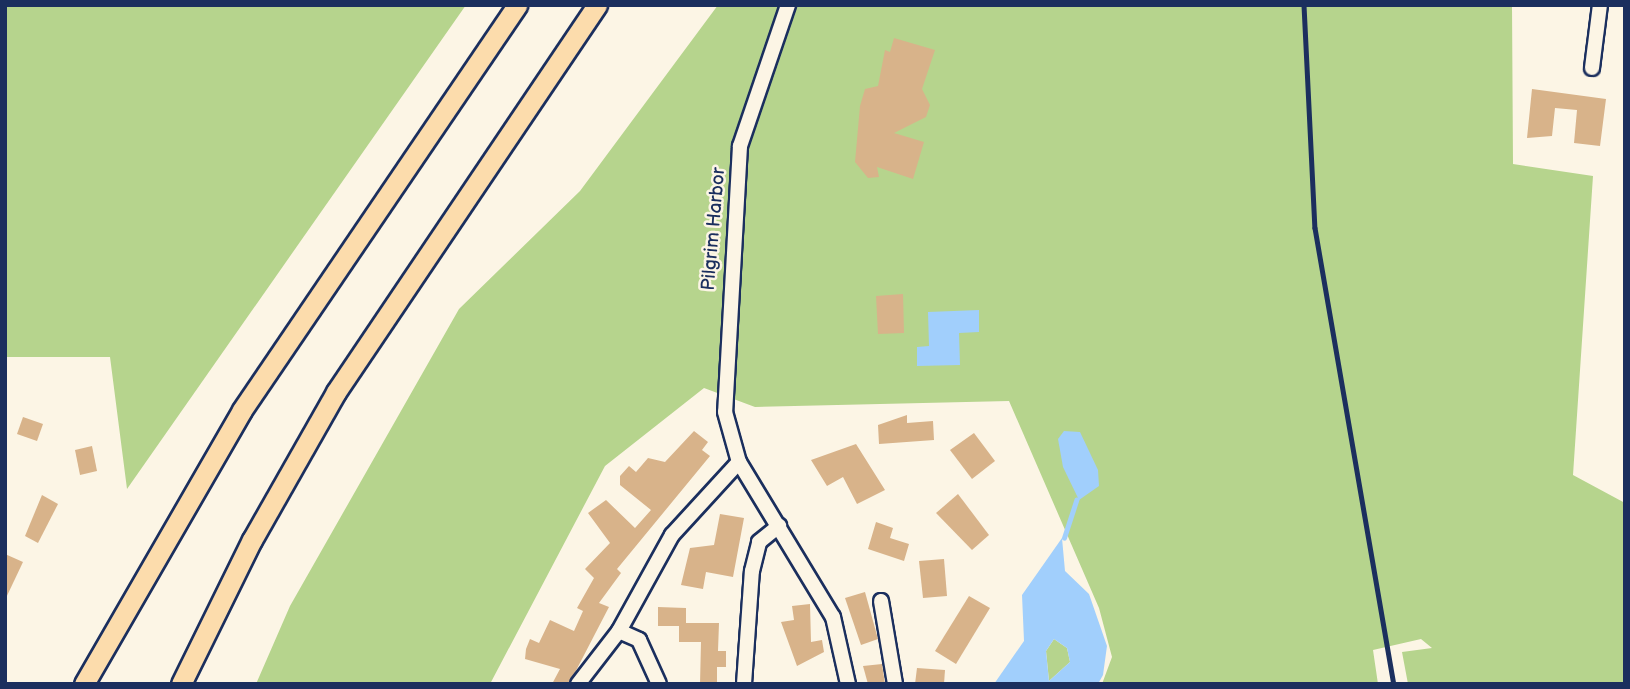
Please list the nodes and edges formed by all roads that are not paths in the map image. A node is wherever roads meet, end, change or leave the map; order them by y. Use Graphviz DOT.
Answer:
graph roads {
  1 [pos="517,5"];
  2 [pos="597,5"];
  3 [pos="788,5"];
  4 [pos="1600,5"];
  5 [pos="1592,68"];
  6 [pos="739,463"];
  7 [pos="779,526"];
  8 [pos="881,601"];
  9 [pos="619,631"];
  10 [pos="189,674"];
  11 [pos="84,684"];
  12 [pos="181,684"];
  13 [pos="578,684"];
  14 [pos="659,684"];
  15 [pos="744,684"];
  16 [pos="848,684"];
  17 [pos="895,684"];
  1 -- 11 [label="highway"];
  2 -- 10 [label="highway"];
  3 -- 6 [label="street, Pilgrim Harbor"];
  4 -- 5 [label="street"];
  6 -- 7 [label="street, Pilgrim Harbor"];
  6 -- 9 [label="street"];
  7 -- 15 [label="street"];
  7 -- 16 [label="street, Pilgrim Harbor"];
  8 -- 17 [label="street"];
  9 -- 13 [label="street"];
  9 -- 14 [label="street"];
  10 -- 12 [label="highway"];
}
